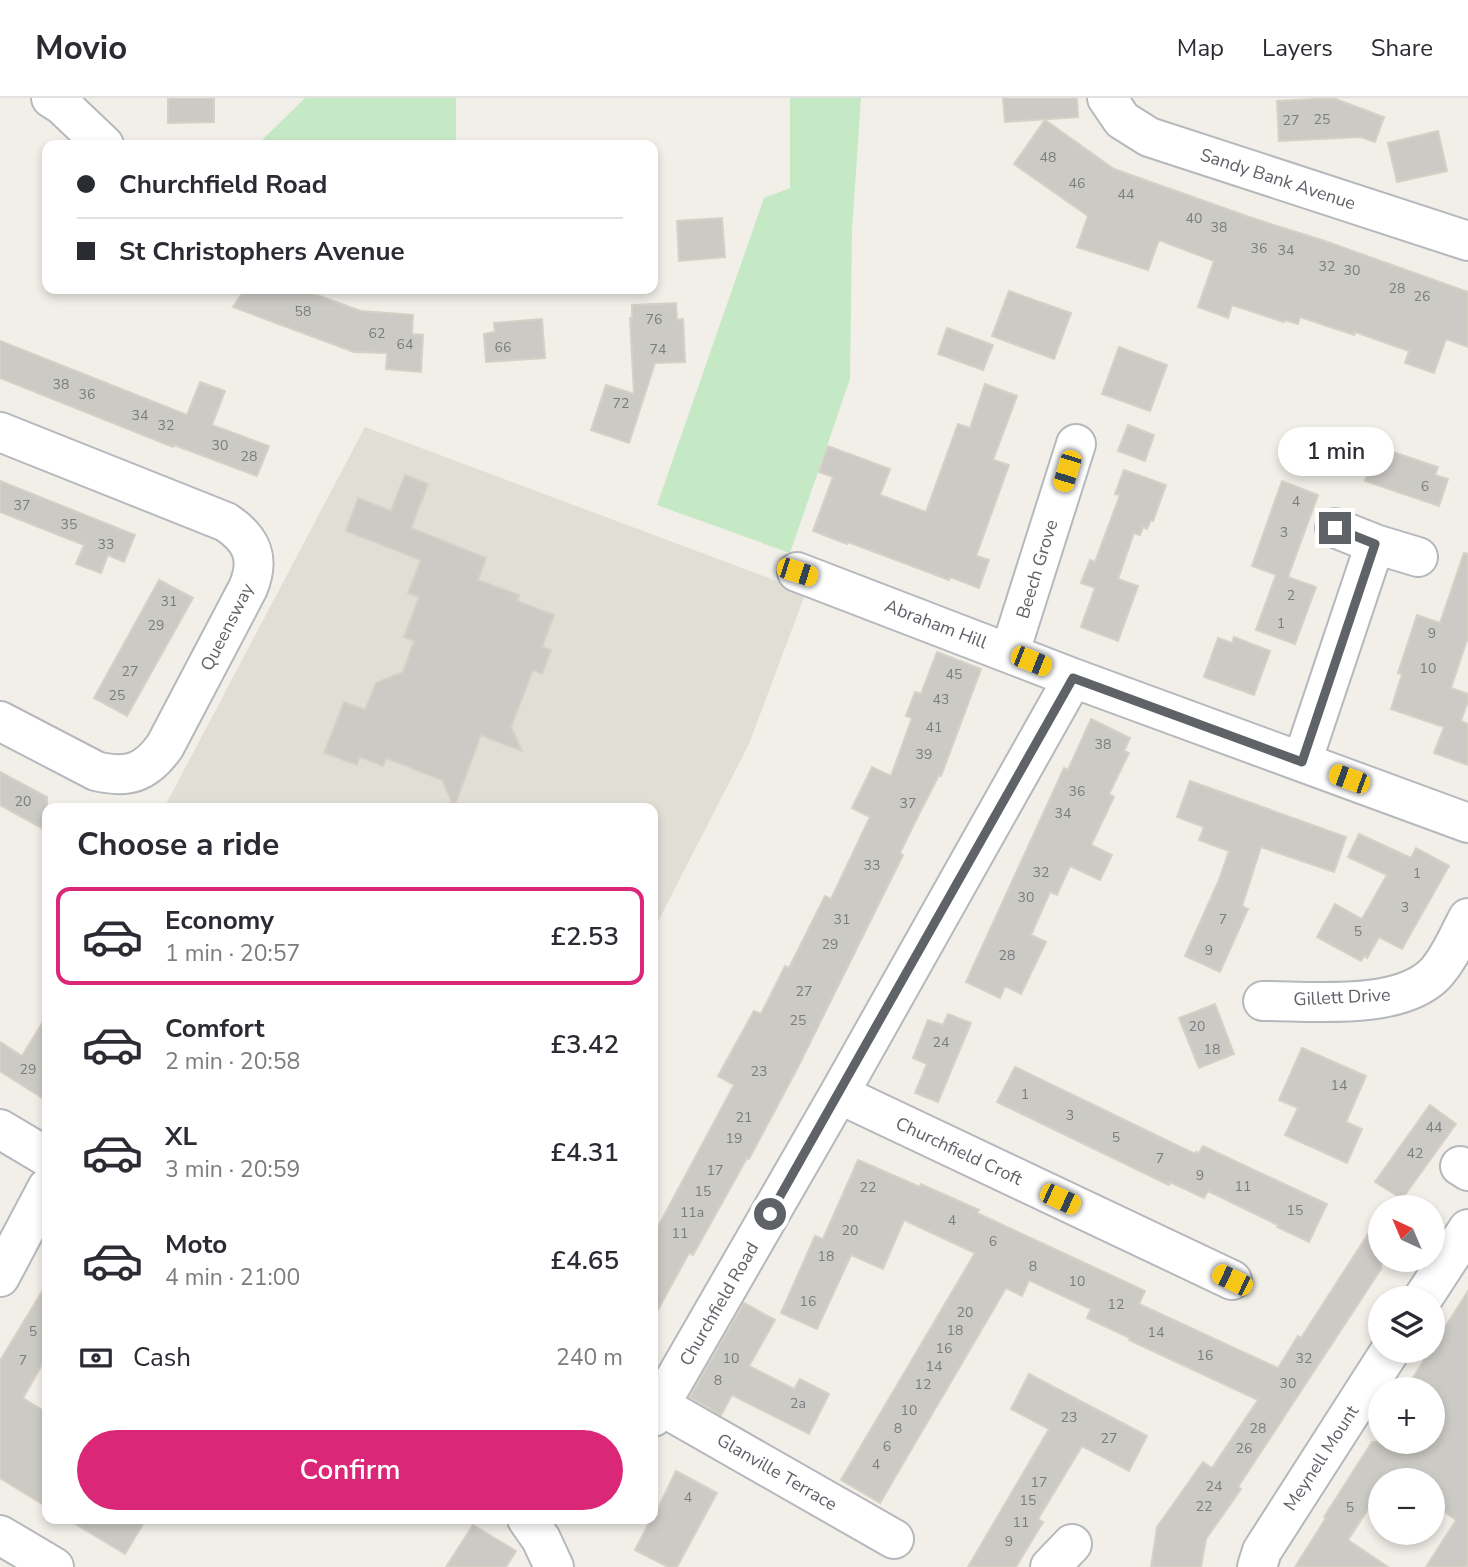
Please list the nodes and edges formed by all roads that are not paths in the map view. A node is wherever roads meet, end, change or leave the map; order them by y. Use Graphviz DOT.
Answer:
graph roads {
  1 [pos="51,98"];
  2 [pos="1107,98"];
  3 [pos="99,140"];
  4 [pos="1466,235"];
  5 [pos="0,432"];
  6 [pos="1076,444"];
  7 [pos="1335,528"];
  8 [pos="1375,544"];
  9 [pos="1418,557"];
  10 [pos="797,572"];
  11 [pos="1010,653"];
  12 [pos="1073,678"];
  13 [pos="0,721"];
  14 [pos="1302,762"];
  15 [pos="1468,822"];
  16 [pos="1468,918"];
  17 [pos="1263,1001"];
  18 [pos="839,1094"];
  19 [pos="0,1129"];
  20 [pos="42,1154"];
  21 [pos="42,1197"];
  22 [pos="1468,1229"];
  23 [pos="0,1277"];
  24 [pos="1232,1280"];
  25 [pos="1431,1286"];
  26 [pos="1382,1363"];
  27 [pos="658,1409"];
  28 [pos="658,1412"];
  29 [pos="0,1535"];
  30 [pos="894,1539"];
  31 [pos="54,1567"];
  32 [pos="1257,1567"];
  1 -- 3 [label="street"];
  2 -- 4 [label="street, Sandy Bank Avenue"];
  5 -- 13 [label="street, Queensway"];
  6 -- 11 [label="street, Beech Grove"];
  7 -- 8 [label="street"];
  8 -- 9 [label="street"];
  8 -- 14 [label="street"];
  10 -- 11 [label="street, Abraham Hill"];
  11 -- 12 [label="street, Abraham Hill"];
  12 -- 14 [label="street, Abraham Hill"];
  12 -- 18 [label="street, Churchfield Road"];
  14 -- 15 [label="street, Abraham Hill"];
  16 -- 17 [label="street, Gillett Drive"];
  18 -- 24 [label="street, Churchfield Croft"];
  18 -- 27 [label="street, Churchfield Road"];
  19 -- 20 [label="street"];
  21 -- 23 [label="street"];
  22 -- 25 [label="street"];
  26 -- 32 [label="street, Meynell Mount"];
  28 -- 30 [label="street, Glanville Terrace"];
  29 -- 31 [label="street"];
}
